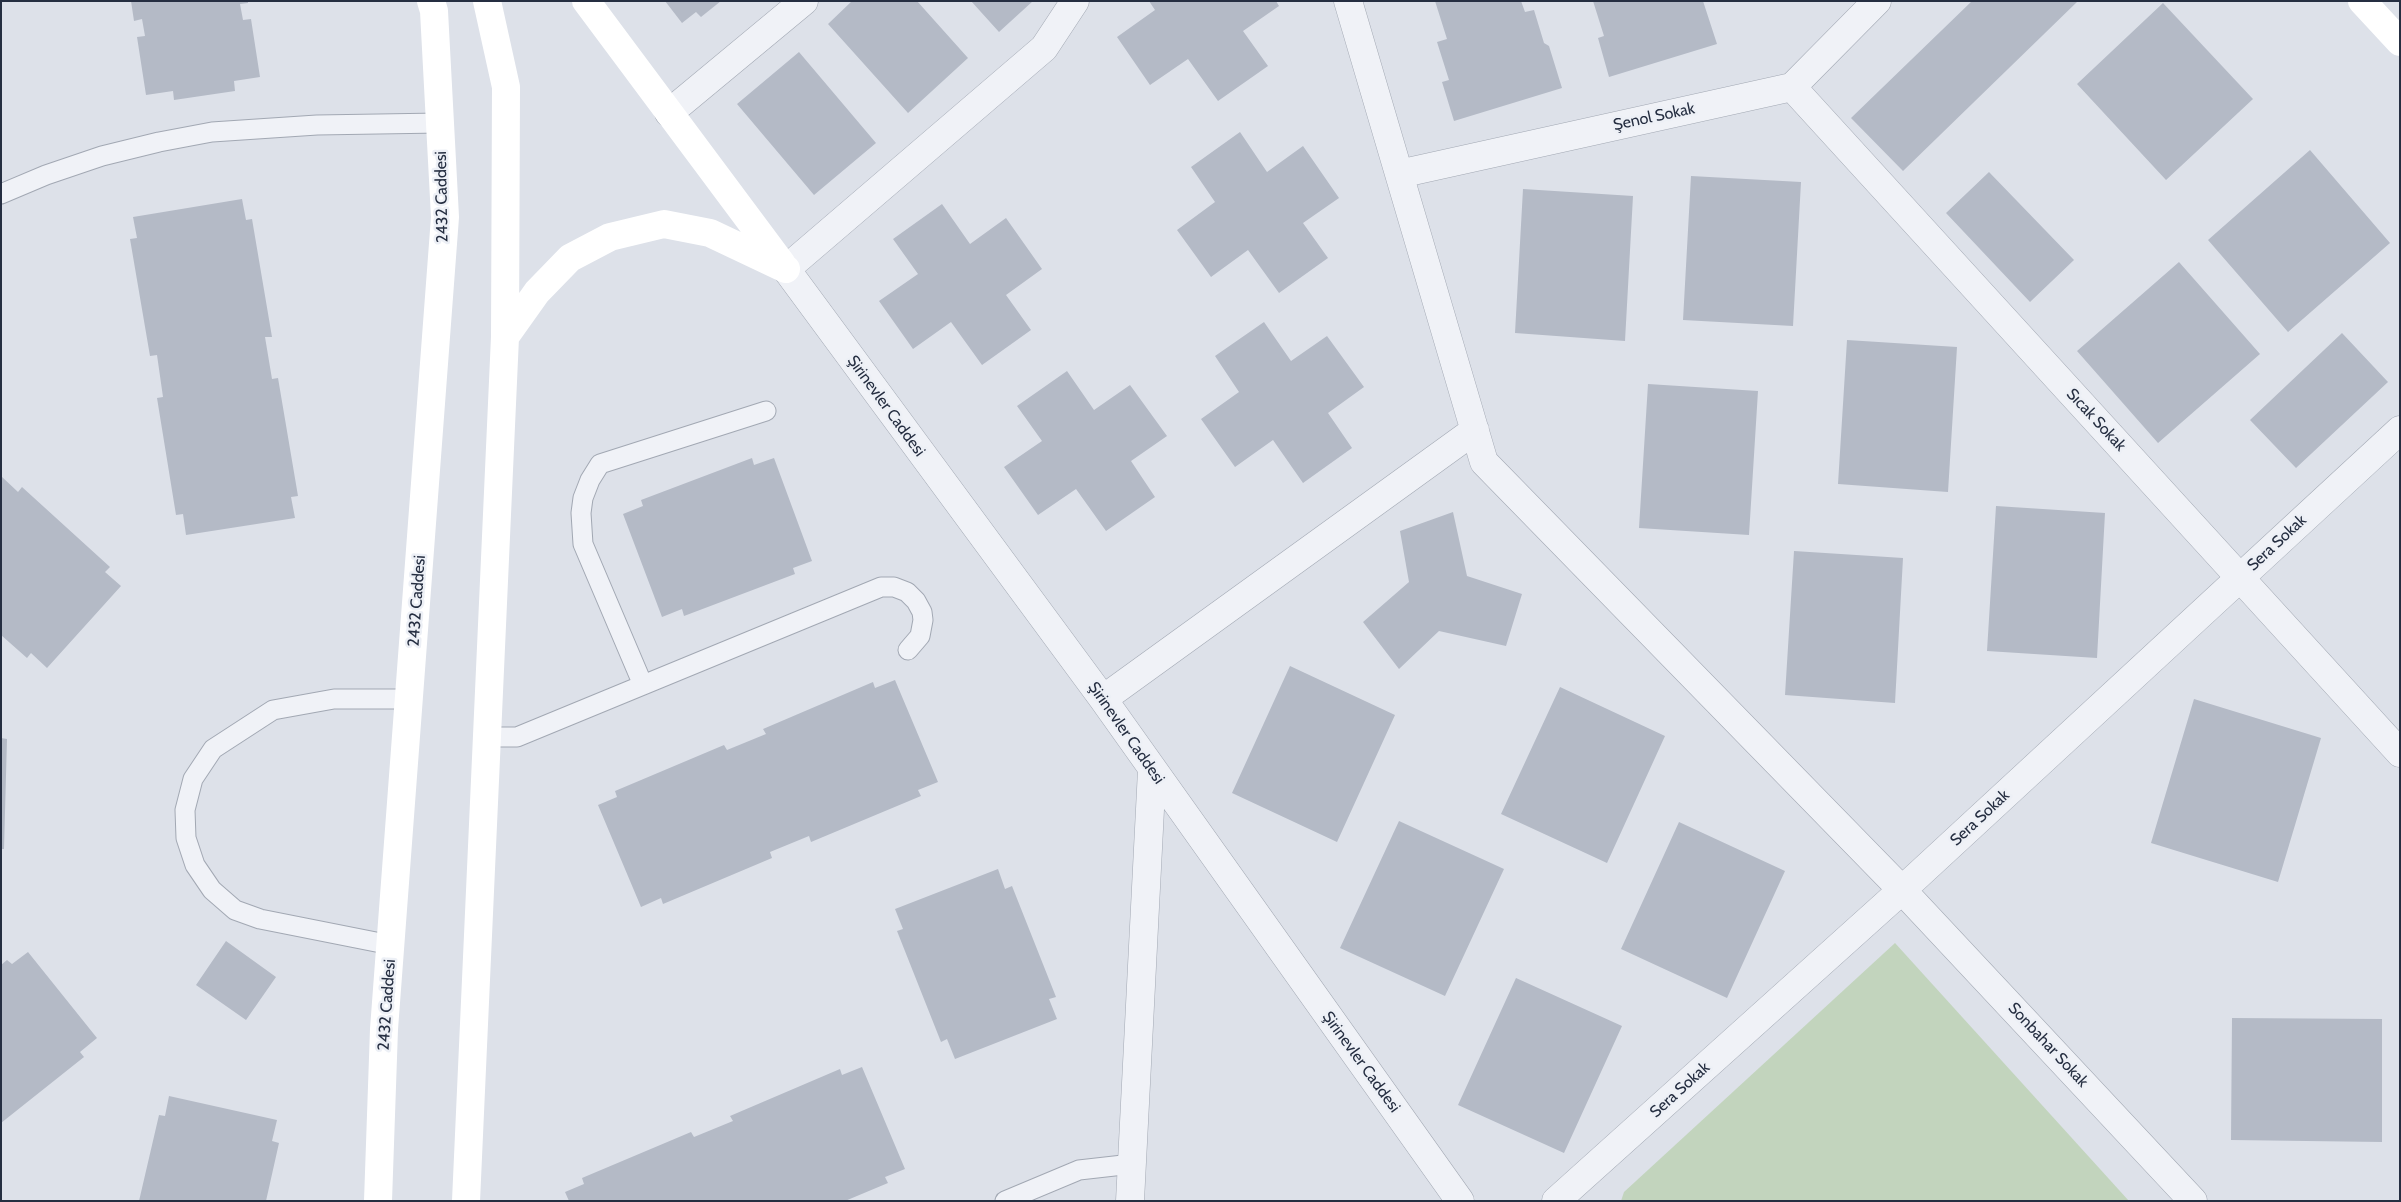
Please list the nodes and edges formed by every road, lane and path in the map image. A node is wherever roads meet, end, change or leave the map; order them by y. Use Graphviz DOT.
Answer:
graph roads {
  1 [pos="431,1"];
  2 [pos="487,1"];
  3 [pos="586,1"];
  4 [pos="804,1"];
  5 [pos="1074,1"];
  6 [pos="1348,1"];
  7 [pos="1877,1"];
  8 [pos="2362,1"];
  9 [pos="2400,42"];
  10 [pos="1792,87"];
  11 [pos="670,113"];
  12 [pos="440,123"];
  13 [pos="1399,174"];
  14 [pos="1,194"];
  15 [pos="786,269"];
  16 [pos="505,337"];
  17 [pos="766,411"];
  18 [pos="1475,430"];
  19 [pos="2400,430"];
  20 [pos="2240,577"];
  21 [pos="908,650"];
  22 [pos="643,685"];
  23 [pos="409,699"];
  24 [pos="1103,699"];
  25 [pos="486,737"];
  26 [pos="2400,753"];
  27 [pos="1152,770"];
  28 [pos="1902,890"];
  29 [pos="391,944"];
  30 [pos="1132,1164"];
  31 [pos="378,1201"];
  32 [pos="466,1201"];
  33 [pos="1005,1201"];
  34 [pos="1130,1201"];
  35 [pos="1460,1201"];
  36 [pos="1556,1201"];
  37 [pos="2193,1201"];
  1 -- 12 [label="street, 2432 Caddesi"];
  2 -- 16 [label="street"];
  3 -- 11 [label="street"];
  4 -- 11 [label="street"];
  5 -- 15 [label="street"];
  6 -- 13 [label="street, Sonbahar Sokak"];
  7 -- 10 [label="street"];
  8 -- 9 [label="street"];
  10 -- 13 [label="street, Şenol Sokak"];
  10 -- 20 [label="street, Sıcak Sokak"];
  11 -- 15 [label="street"];
  12 -- 14 [label="lane"];
  12 -- 23 [label="street, 2432 Caddesi"];
  13 -- 18 [label="street, Sonbahar Sokak"];
  15 -- 16 [label="street"];
  15 -- 24 [label="street, Şirinevler Caddesi"];
  16 -- 25 [label="street"];
  17 -- 22 [label="lane"];
  18 -- 24 [label="street"];
  18 -- 28 [label="street, Sonbahar Sokak"];
  19 -- 20 [label="street, Sera Sokak"];
  20 -- 26 [label="street, Sıcak Sokak"];
  20 -- 28 [label="street, Sera Sokak"];
  21 -- 22 [label="lane"];
  22 -- 25 [label="lane"];
  23 -- 29 [label="street, 2432 Caddesi"];
  23 -- 29 [label="lane"];
  24 -- 27 [label="street, Şirinevler Caddesi"];
  25 -- 32 [label="street"];
  27 -- 30 [label="street"];
  27 -- 35 [label="street, Şirinevler Caddesi"];
  28 -- 36 [label="street, Sera Sokak"];
  28 -- 37 [label="street, Sonbahar Sokak"];
  29 -- 31 [label="street, 2432 Caddesi"];
  30 -- 33 [label="lane"];
  30 -- 34 [label="street"];
}
